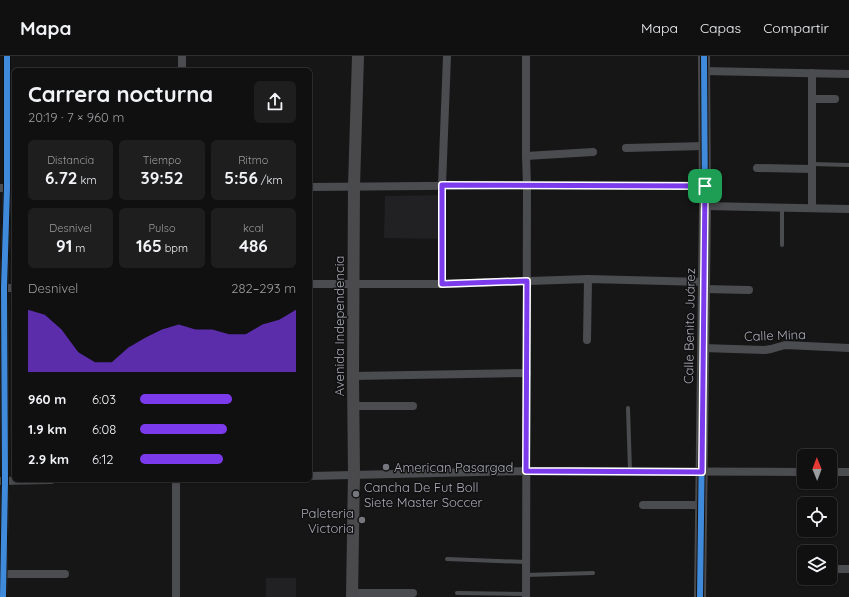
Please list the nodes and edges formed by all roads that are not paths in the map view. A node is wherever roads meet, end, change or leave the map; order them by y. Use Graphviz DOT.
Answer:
graph roads {
  1 [pos="7,56"];
  2 [pos="182,56"];
  3 [pos="358,56"];
  4 [pos="447,56"];
  5 [pos="526,56"];
  6 [pos="704,56"];
  7 [pos="182,68"];
  8 [pos="704,71"];
  9 [pos="812,73"];
  10 [pos="849,74"];
  11 [pos="812,99"];
  12 [pos="835,99"];
  13 [pos="704,146"];
  14 [pos="626,148"];
  15 [pos="593,152"];
  16 [pos="526,156"];
  17 [pos="849,165"];
  18 [pos="812,166"];
  19 [pos="757,168"];
  20 [pos="442,185"];
  21 [pos="527,185"];
  22 [pos="312,186"];
  23 [pos="354,186"];
  24 [pos="705,186"];
  25 [pos="7,188"];
  26 [pos="705,206"];
  27 [pos="782,208"];
  28 [pos="812,208"];
  29 [pos="849,209"];
  30 [pos="782,245"];
  31 [pos="588,279"];
  32 [pos="527,281"];
  33 [pos="312,284"];
  34 [pos="353,284"];
  35 [pos="442,284"];
  36 [pos="704,285"];
  37 [pos="2,288"];
  38 [pos="749,290"];
  39 [pos="588,340"];
  40 [pos="703,348"];
  41 [pos="849,348"];
  42 [pos="527,373"];
  43 [pos="353,376"];
  44 [pos="2,397"];
  45 [pos="353,406"];
  46 [pos="413,406"];
  47 [pos="628,408"];
  48 [pos="526,471"];
  49 [pos="630,471"];
  50 [pos="702,472"];
  51 [pos="797,472"];
  52 [pos="837,472"];
  53 [pos="849,472"];
  54 [pos="354,474"];
  55 [pos="312,476"];
  56 [pos="2,481"];
  57 [pos="12,481"];
  58 [pos="176,482"];
  59 [pos="643,505"];
  60 [pos="702,505"];
  61 [pos="447,559"];
  62 [pos="526,562"];
  63 [pos="837,569"];
  64 [pos="849,569"];
  65 [pos="3,574"];
  66 [pos="65,574"];
  67 [pos="593,574"];
  68 [pos="526,575"];
  69 [pos="414,592"];
  70 [pos="457,593"];
  71 [pos="2,594"];
  72 [pos="352,595"];
  73 [pos="526,595"];
  74 [pos="176,597"];
  75 [pos="700,597"];
  1 -- 25 [label="street"];
  2 -- 7 [label="street"];
  3 -- 23 [label="main road, Avenida Independencia"];
  4 -- 20 [label="street"];
  5 -- 16 [label="street"];
  6 -- 8 [label="main road, Calle Benito Juárez"];
  8 -- 9 [label="street"];
  8 -- 13 [label="main road, Calle Benito Juárez"];
  9 -- 10 [label="street"];
  9 -- 11 [label="street"];
  11 -- 12 [label="street"];
  11 -- 18 [label="street"];
  13 -- 14 [label="street"];
  13 -- 24 [label="main road, Calle Benito Juárez"];
  15 -- 16 [label="street"];
  16 -- 21 [label="street"];
  17 -- 18 [label="lane"];
  18 -- 19 [label="street"];
  18 -- 28 [label="street"];
  20 -- 21 [label="street"];
  20 -- 23 [label="street"];
  20 -- 35 [label="street"];
  21 -- 24 [label="street"];
  21 -- 32 [label="street"];
  22 -- 23 [label="street"];
  23 -- 34 [label="main road, Avenida Independencia"];
  24 -- 26 [label="main road, Calle Benito Juárez"];
  25 -- 37 [label="street"];
  26 -- 27 [label="street"];
  26 -- 36 [label="main road, Calle Benito Juárez"];
  27 -- 28 [label="street"];
  27 -- 30 [label="lane"];
  28 -- 29 [label="street"];
  31 -- 32 [label="street"];
  31 -- 36 [label="street"];
  31 -- 39 [label="street"];
  32 -- 35 [label="street"];
  32 -- 42 [label="street"];
  33 -- 34 [label="street"];
  34 -- 35 [label="street"];
  34 -- 43 [label="main road, Avenida Independencia"];
  36 -- 38 [label="street"];
  36 -- 40 [label="main road, Calle Benito Juárez"];
  37 -- 44 [label="street"];
  40 -- 41 [label="street, Calle Mina"];
  40 -- 50 [label="main road, Calle Benito Juárez"];
  42 -- 43 [label="street"];
  42 -- 48 [label="street"];
  43 -- 45 [label="main road, Avenida Independencia"];
  44 -- 56 [label="street"];
  45 -- 46 [label="street"];
  45 -- 54 [label="main road, Avenida Independencia"];
  47 -- 49 [label="lane"];
  48 -- 49 [label="street"];
  48 -- 54 [label="street"];
  48 -- 62 [label="street"];
  49 -- 50 [label="street"];
  50 -- 51 [label="street"];
  50 -- 60 [label="main road, Calle Benito Juárez"];
  52 -- 53 [label="street"];
  54 -- 55 [label="street"];
  54 -- 72 [label="main road, Avenida Independencia"];
  56 -- 57 [label="street"];
  56 -- 65 [label="street"];
  58 -- 74 [label="street"];
  59 -- 60 [label="street"];
  60 -- 75 [label="main road, Calle Benito Juárez"];
  61 -- 62 [label="lane"];
  62 -- 68 [label="street"];
  63 -- 64 [label="street"];
  65 -- 66 [label="street"];
  65 -- 71 [label="street"];
  67 -- 68 [label="lane"];
  68 -- 73 [label="street"];
  69 -- 72 [label="street"];
  70 -- 73 [label="lane"];
}
